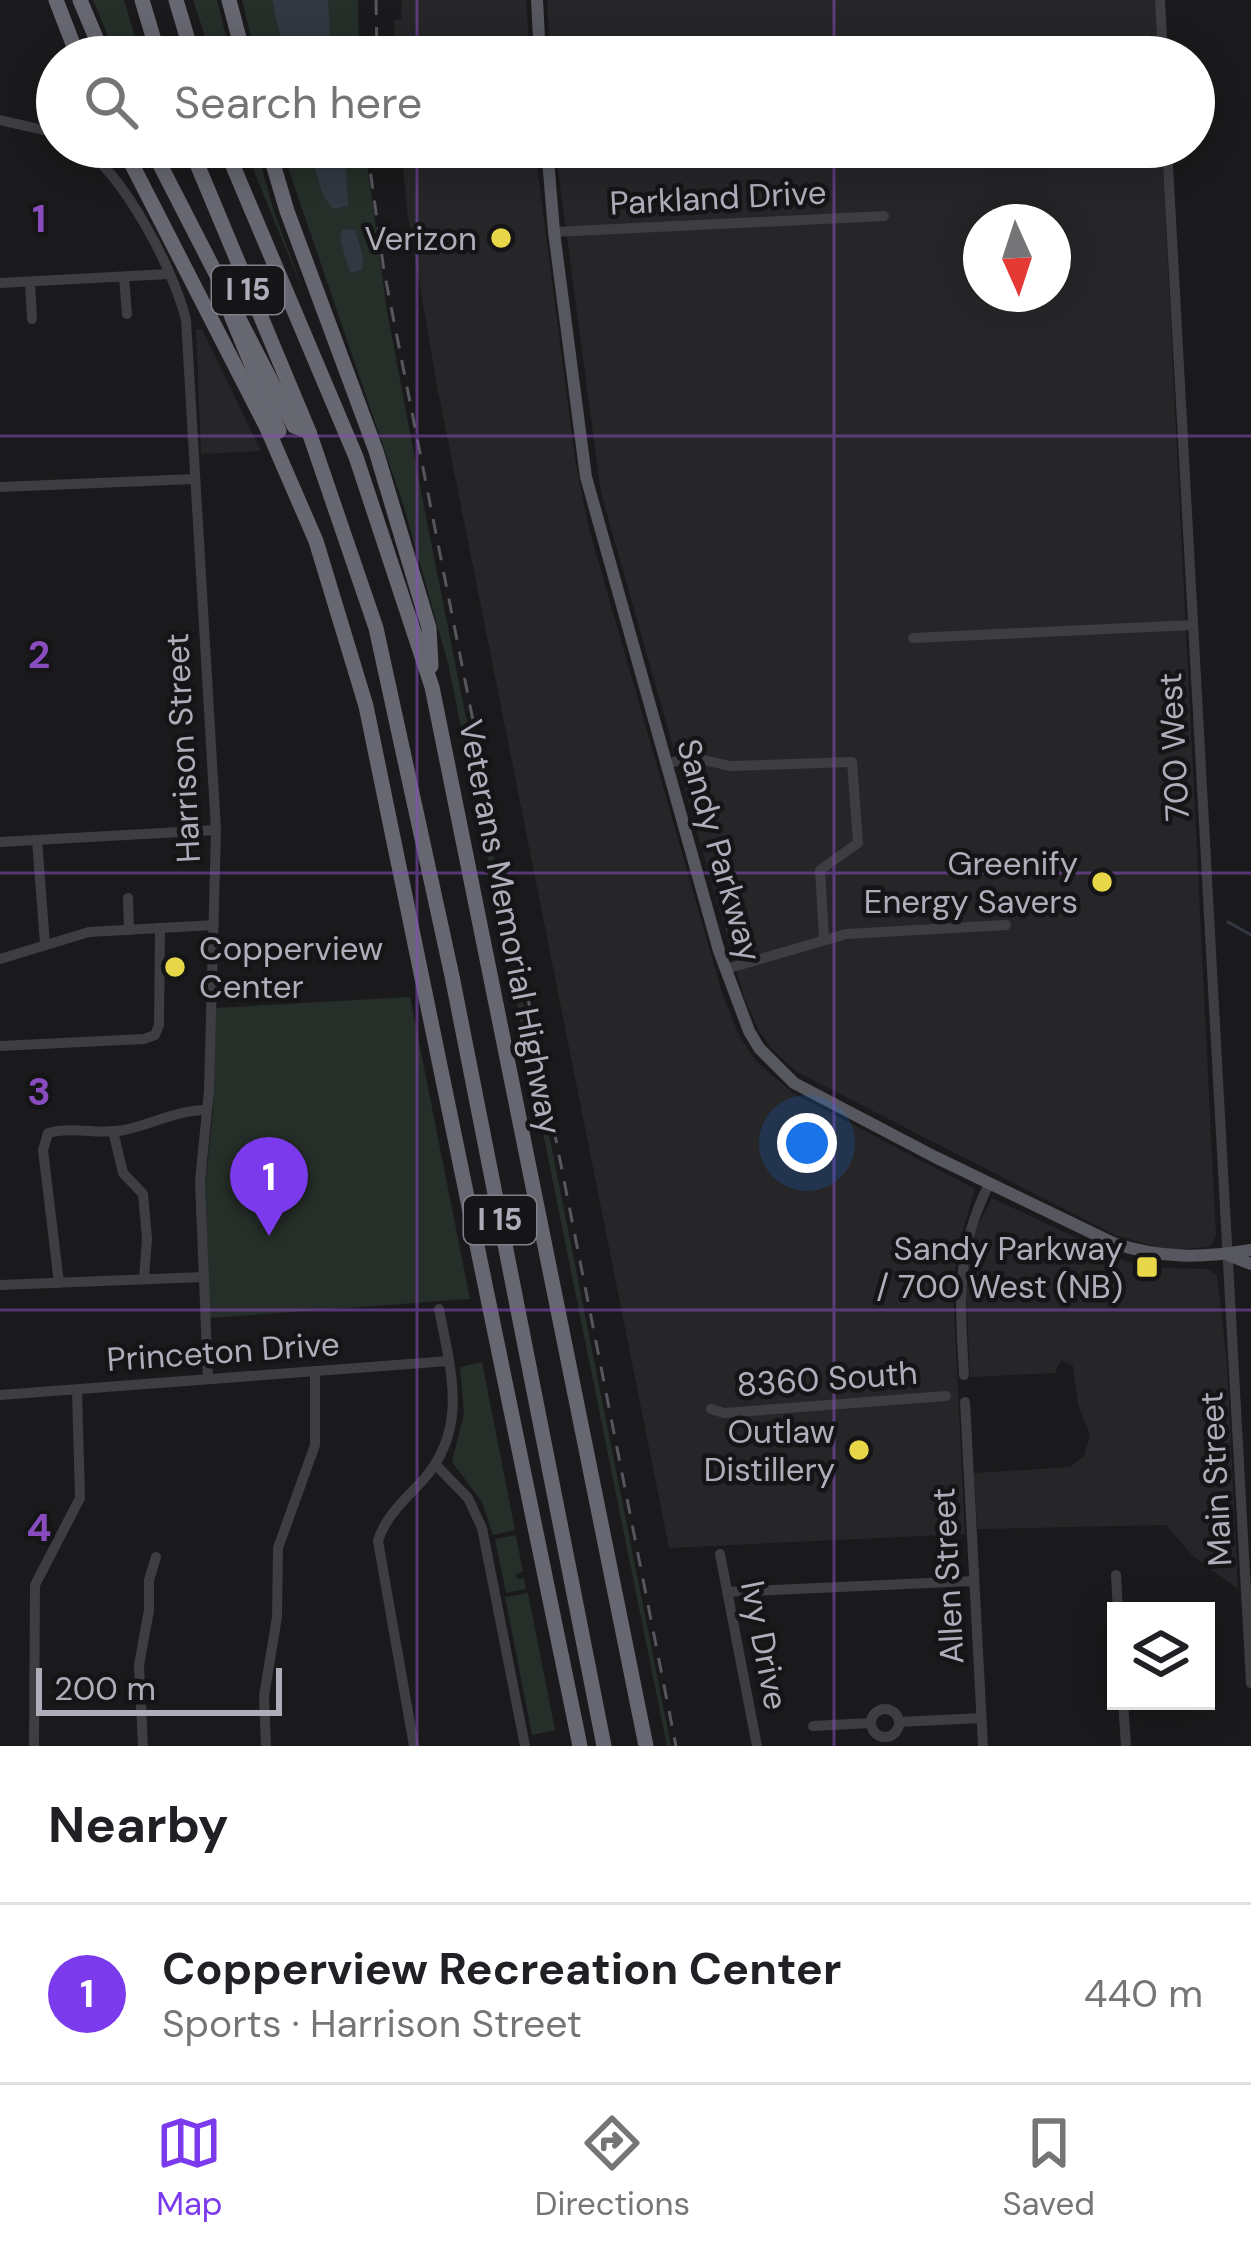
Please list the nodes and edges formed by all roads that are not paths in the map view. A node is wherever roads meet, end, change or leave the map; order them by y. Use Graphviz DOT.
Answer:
graph roads {
  1 [pos="56,0"];
  2 [pos="80,0"];
  3 [pos="142,0"];
  4 [pos="176,0"];
  5 [pos="229,0"];
  6 [pos="536,0"];
  7 [pos="1160,0"];
  8 [pos="71,36"];
  9 [pos="95,36"];
  10 [pos="153,36"];
  11 [pos="187,36"];
  12 [pos="238,36"];
  13 [pos="539,36"];
  14 [pos="1162,36"];
  15 [pos="0,120"];
  16 [pos="36,129"];
  17 [pos="104,168"];
  18 [pos="135,168"];
  19 [pos="162,168"];
  20 [pos="199,168"];
  21 [pos="234,168"];
  22 [pos="275,168"];
  23 [pos="549,168"];
  24 [pos="1168,168"];
  25 [pos="884,216"];
  26 [pos="554,232"];
  27 [pos="169,274"];
  28 [pos="124,277"];
  29 [pos="220,277"];
  30 [pos="30,282"];
  31 [pos="0,284"];
  32 [pos="127,314"];
  33 [pos="32,320"];
  34 [pos="309,432"];
  35 [pos="195,479"];
  36 [pos="0,487"];
  37 [pos="328,578"];
  38 [pos="1193,626"];
  39 [pos="913,638"];
  40 [pos="432,687"];
  41 [pos="666,764"];
  42 [pos="216,830"];
  43 [pos="37,840"];
  44 [pos="0,842"];
  45 [pos="128,898"];
  46 [pos="214,925"];
  47 [pos="1006,925"];
  48 [pos="160,928"];
  49 [pos="129,930"];
  50 [pos="824,938"];
  51 [pos="45,944"];
  52 [pos="0,959"];
  53 [pos="726,969"];
  54 [pos="0,1046"];
  55 [pos="207,1109"];
  56 [pos="113,1131"];
  57 [pos="989,1184"];
  58 [pos="1251,1250"];
  59 [pos="1230,1256"];
  60 [pos="1251,1264"];
  61 [pos="203,1276"];
  62 [pos="144,1279"];
  63 [pos="59,1283"];
  64 [pos="0,1285"];
  65 [pos="440,1309"];
  66 [pos="1235,1344"];
  67 [pos="449,1361"];
  68 [pos="315,1371"];
  69 [pos="964,1376"];
  70 [pos="208,1379"];
  71 [pos="77,1390"];
  72 [pos="0,1395"];
  73 [pos="946,1396"];
  74 [pos="965,1402"];
  75 [pos="711,1409"];
  76 [pos="436,1465"];
  77 [pos="720,1554"];
  78 [pos="156,1557"];
  79 [pos="1116,1575"];
  80 [pos="974,1581"];
  81 [pos="727,1592"];
  82 [pos="1118,1602"];
  83 [pos="1251,1683"];
  84 [pos="1124,1710"];
  85 [pos="982,1718"];
  86 [pos="899,1722"];
  87 [pos="872,1723"];
  88 [pos="812,1726"];
  89 [pos="34,1746"];
  90 [pos="143,1746"];
  91 [pos="266,1746"];
  92 [pos="414,1746"];
  93 [pos="524,1746"];
  94 [pos="580,1746"];
  95 [pos="604,1746"];
  96 [pos="646,1746"];
  97 [pos="757,1746"];
  98 [pos="983,1746"];
  99 [pos="1126,1746"];
  1 -- 8 [label="highway"];
  2 -- 9 [label="highway"];
  3 -- 10 [label="highway"];
  4 -- 11 [label="highway"];
  5 -- 12 [label="highway"];
  6 -- 13 [label="main road"];
  7 -- 14 [label="street"];
  15 -- 16 [label="street"];
  17 -- 27 [label="street, Harrison Street"];
  18 -- 37 [label="highway"];
  19 -- 29 [label="highway"];
  20 -- 34 [label="highway, Veterans Memorial Highway / I 15"];
  21 -- 40 [label="highway, Veterans Memorial Highway / I 15"];
  22 -- 40 [label="highway"];
  23 -- 26 [label="main road, Sandy Parkway"];
  24 -- 38 [label="street, 700 West"];
  25 -- 26 [label="street, Parkland Drive"];
  26 -- 41 [label="main road, Sandy Parkway"];
  27 -- 28 [label="street"];
  27 -- 35 [label="street, Harrison Street"];
  28 -- 30 [label="street"];
  28 -- 32 [label="street"];
  29 -- 34 [label="highway"];
  29 -- 37 [label="highway"];
  30 -- 31 [label="street"];
  30 -- 33 [label="street"];
  34 -- 95 [label="highway, Veterans Memorial Highway / I 15"];
  35 -- 36 [label="street"];
  35 -- 42 [label="street, Harrison Street"];
  37 -- 94 [label="highway"];
  38 -- 39 [label="street"];
  38 -- 59 [label="street, 700 West"];
  40 -- 96 [label="highway, Veterans Memorial Highway / I 15"];
  41 -- 50 [label="street"];
  41 -- 53 [label="main road, Sandy Parkway"];
  42 -- 43 [label="street"];
  42 -- 46 [label="street, Harrison Street"];
  43 -- 44 [label="street"];
  43 -- 51 [label="street"];
  45 -- 49 [label="street"];
  46 -- 48 [label="street"];
  46 -- 55 [label="street, Harrison Street"];
  47 -- 50 [label="street"];
  48 -- 49 [label="street"];
  48 -- 54 [label="street"];
  49 -- 51 [label="street"];
  50 -- 53 [label="street"];
  51 -- 52 [label="street"];
  53 -- 57 [label="main road, Sandy Parkway"];
  55 -- 56 [label="street"];
  55 -- 61 [label="street, Harrison Street"];
  56 -- 62 [label="street"];
  56 -- 63 [label="street"];
  57 -- 59 [label="main road, Sandy Parkway"];
  57 -- 69 [label="street"];
  58 -- 59 [label="main road"];
  59 -- 60 [label="main road"];
  59 -- 66 [label="street, 700 West"];
  61 -- 62 [label="street"];
  61 -- 70 [label="street, Harrison Street"];
  62 -- 63 [label="street"];
  63 -- 64 [label="street"];
  65 -- 67 [label="street"];
  66 -- 83 [label="street, Main Street"];
  67 -- 68 [label="street, Princeton Drive"];
  67 -- 76 [label="street"];
  68 -- 70 [label="street, Princeton Drive"];
  68 -- 91 [label="street"];
  70 -- 71 [label="street, Princeton Drive"];
  71 -- 72 [label="street, Princeton Drive"];
  71 -- 89 [label="street"];
  73 -- 75 [label="street, 8360 South"];
  74 -- 80 [label="street, Allen Street"];
  76 -- 92 [label="street"];
  76 -- 93 [label="street"];
  77 -- 81 [label="street, Ivy Drive"];
  78 -- 90 [label="street"];
  79 -- 82 [label="street"];
  80 -- 81 [label="street"];
  80 -- 85 [label="street, Allen Street"];
  81 -- 97 [label="street, Ivy Drive"];
  84 -- 99 [label="street"];
  85 -- 86 [label="street"];
  85 -- 98 [label="street, Allen Street"];
  86 -- 87 [label="street"];
  86 -- 87 [label="street"];
  87 -- 88 [label="street"];
}
